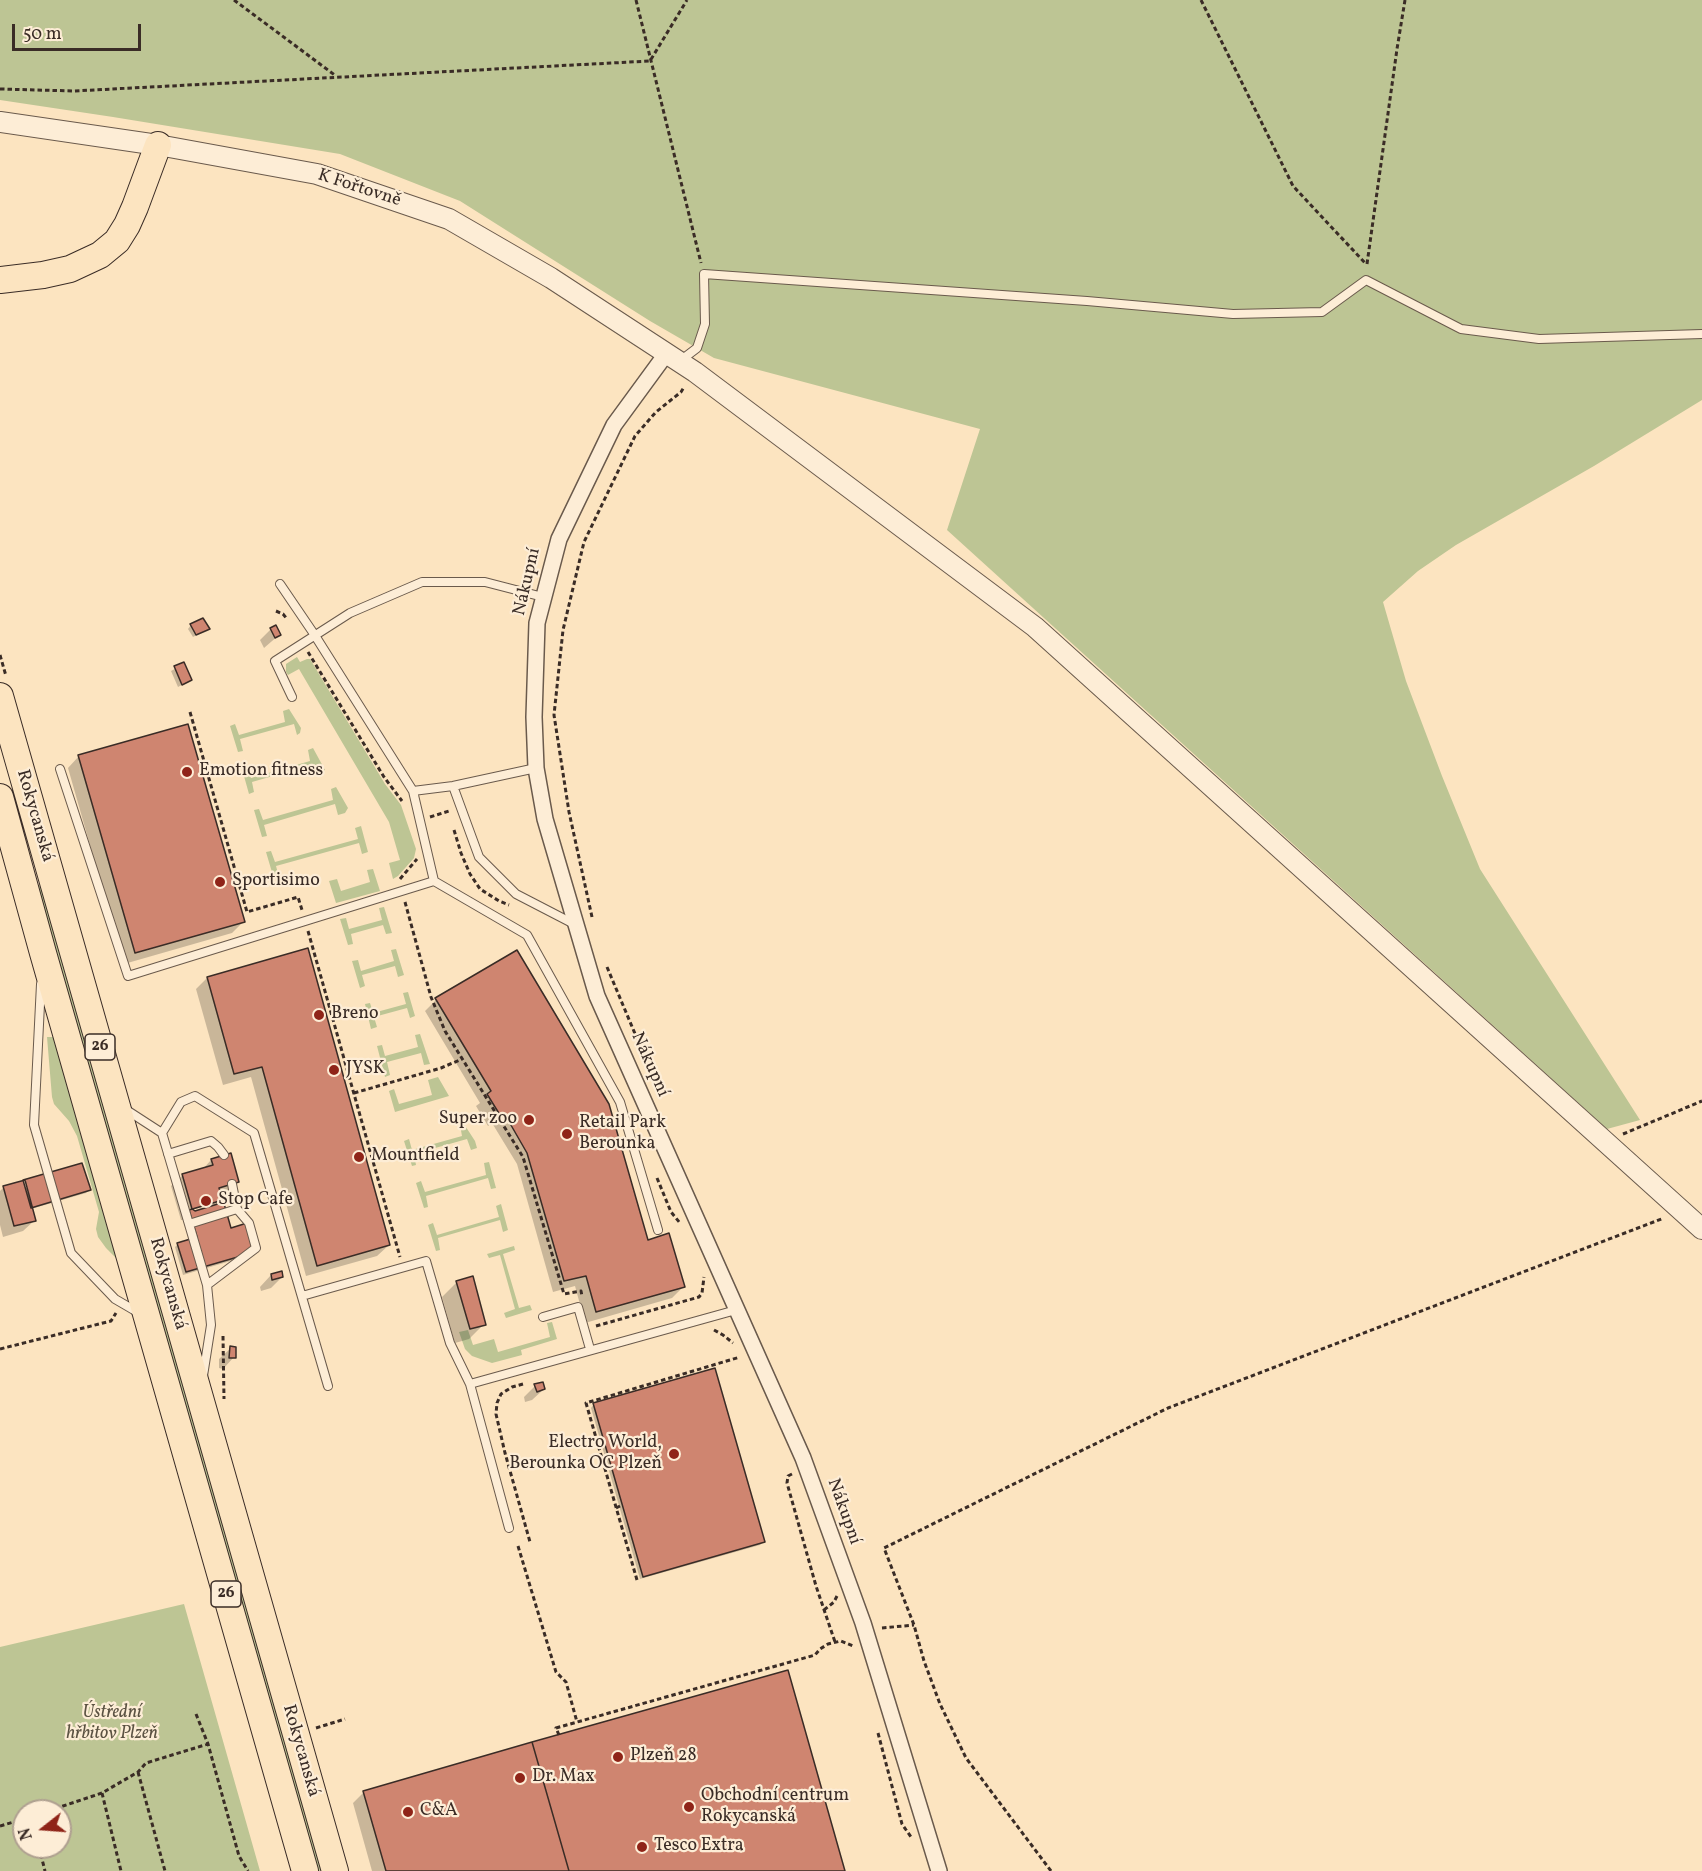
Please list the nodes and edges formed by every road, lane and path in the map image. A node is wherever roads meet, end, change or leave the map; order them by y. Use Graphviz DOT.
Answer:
graph roads {
  1 [pos="234,0"];
  2 [pos="636,0"];
  3 [pos="687,0"];
  4 [pos="1201,0"];
  5 [pos="1405,0"];
  6 [pos="650,61"];
  7 [pos="337,77"];
  8 [pos="0,89"];
  9 [pos="0,122"];
  10 [pos="158,145"];
  11 [pos="0,261"];
  12 [pos="82,264"];
  13 [pos="1366,264"];
  14 [pos="704,274"];
  15 [pos="0,280"];
  16 [pos="1366,280"];
  17 [pos="1702,334"];
  18 [pos="680,362"];
  19 [pos="280,584"];
  20 [pos="543,597"];
  21 [pos="276,611"];
  22 [pos="314,634"];
  23 [pos="303,643"];
  24 [pos="0,696"];
  25 [pos="292,697"];
  26 [pos="190,712"];
  27 [pos="536,768"];
  28 [pos="60,769"];
  29 [pos="453,786"];
  30 [pos="442,788"];
  31 [pos="413,791"];
  32 [pos="0,796"];
  33 [pos="405,805"];
  34 [pos="449,811"];
  35 [pos="452,822"];
  36 [pos="418,858"];
  37 [pos="434,880"];
  38 [pos="402,891"];
  39 [pos="510,906"];
  40 [pos="304,920"];
  41 [pos="577,926"];
  42 [pos="594,927"];
  43 [pos="43,953"];
  44 [pos="604,961"];
  45 [pos="643,1057"];
  46 [pos="462,1059"];
  47 [pos="354,1093"];
  48 [pos="1702,1101"];
  49 [pos="116,1102"];
  50 [pos="162,1133"];
  51 [pos="1606,1141"];
  52 [pos="168,1154"];
  53 [pos="224,1155"];
  54 [pos="654,1170"];
  55 [pos="232,1184"];
  56 [pos="237,1209"];
  57 [pos="1682,1211"];
  58 [pos="189,1224"];
  59 [pos="683,1227"];
  60 [pos="1702,1229"];
  61 [pos="658,1230"];
  62 [pos="403,1268"];
  63 [pos="704,1270"];
  64 [pos="207,1284"];
  65 [pos="302,1296"];
  66 [pos="115,1299"];
  67 [pos="584,1300"];
  68 [pos="736,1310"];
  69 [pos="147,1317"];
  70 [pos="543,1317"];
  71 [pos="592,1327"];
  72 [pos="703,1331"];
  73 [pos="737,1347"];
  74 [pos="0,1349"];
  75 [pos="590,1349"];
  76 [pos="742,1356"];
  77 [pos="531,1381"];
  78 [pos="470,1384"];
  79 [pos="328,1386"];
  80 [pos="199,1398"];
  81 [pos="795,1472"];
  82 [pos="622,1506"];
  83 [pos="616,1508"];
  84 [pos="508,1528"];
  85 [pos="530,1542"];
  86 [pos="518,1546"];
  87 [pos="637,1580"];
  88 [pos="839,1591"];
  89 [pos="824,1610"];
  90 [pos="914,1625"];
  91 [pos="882,1629"];
  92 [pos="835,1642"];
  93 [pos="859,1648"];
  94 [pos="196,1714"];
  95 [pos="345,1719"];
  96 [pos="578,1722"];
  97 [pos="877,1723"];
  98 [pos="315,1728"];
  99 [pos="558,1735"];
  100 [pos="208,1744"];
  101 [pos="138,1773"];
  102 [pos="102,1793"];
  103 [pos="72,1803"];
  104 [pos="913,1841"];
  105 [pos="122,1871"];
  106 [pos="165,1871"];
  107 [pos="248,1871"];
  108 [pos="305,1871"];
  109 [pos="334,1871"];
  110 [pos="939,1871"];
  111 [pos="1051,1871"];
  1 -- 7 [label="path"];
  2 -- 6 [label="path"];
  3 -- 6 [label="path"];
  4 -- 13 [label="path"];
  5 -- 13 [label="path"];
  6 -- 7 [label="path"];
  6 -- 14 [label="path"];
  7 -- 8 [label="path"];
  9 -- 10 [label="street, K Fořtovně"];
  10 -- 12 [label="highway"];
  10 -- 18 [label="street, K Fořtovně"];
  11 -- 12 [label="highway"];
  12 -- 15 [label="highway"];
  13 -- 16 [label="path"];
  14 -- 16 [label="lane"];
  14 -- 18 [label="lane"];
  16 -- 17 [label="lane"];
  18 -- 20 [label="street, Nákupní"];
  18 -- 42 [label="path"];
  18 -- 51 [label="street, K Fořtovně"];
  19 -- 22 [label="lane"];
  20 -- 22 [label="lane"];
  20 -- 27 [label="street, Nákupní"];
  21 -- 23 [label="path"];
  22 -- 23 [label="lane"];
  22 -- 31 [label="lane"];
  23 -- 25 [label="lane"];
  23 -- 33 [label="path"];
  24 -- 49 [label="highway, Rokycanská / 26"];
  26 -- 40 [label="path"];
  27 -- 29 [label="lane"];
  27 -- 41 [label="street, Nákupní"];
  28 -- 40 [label="lane"];
  29 -- 30 [label="lane"];
  29 -- 41 [label="lane"];
  30 -- 31 [label="lane"];
  30 -- 34 [label="path"];
  31 -- 37 [label="lane"];
  32 -- 43 [label="highway, Rokycanská / 26"];
  35 -- 39 [label="path"];
  36 -- 38 [label="path"];
  37 -- 38 [label="lane"];
  37 -- 61 [label="lane"];
  38 -- 40 [label="lane"];
  38 -- 46 [label="path"];
  40 -- 47 [label="path"];
  41 -- 68 [label="street, Nákupní"];
  43 -- 66 [label="lane"];
  43 -- 69 [label="highway, Rokycanská / 26"];
  44 -- 45 [label="path"];
  46 -- 47 [label="path"];
  46 -- 67 [label="path"];
  47 -- 62 [label="path"];
  48 -- 51 [label="path"];
  49 -- 50 [label="lane"];
  49 -- 80 [label="highway, Rokycanská / 26"];
  50 -- 52 [label="lane"];
  50 -- 65 [label="lane"];
  51 -- 57 [label="street, K Fořtovně"];
  52 -- 53 [label="lane"];
  52 -- 58 [label="lane"];
  54 -- 59 [label="path"];
  55 -- 56 [label="lane"];
  56 -- 58 [label="lane"];
  56 -- 64 [label="lane"];
  57 -- 60 [label="street, K Fořtovně"];
  57 -- 90 [label="path"];
  58 -- 64 [label="lane"];
  62 -- 65 [label="lane"];
  62 -- 78 [label="lane"];
  63 -- 71 [label="path"];
  64 -- 80 [label="lane"];
  65 -- 79 [label="lane"];
  66 -- 69 [label="lane"];
  66 -- 74 [label="path"];
  68 -- 75 [label="lane"];
  68 -- 110 [label="street, Nákupní"];
  69 -- 108 [label="highway, Rokycanská / 26"];
  70 -- 75 [label="lane"];
  72 -- 73 [label="path"];
  75 -- 78 [label="lane"];
  76 -- 83 [label="path"];
  77 -- 85 [label="path"];
  78 -- 84 [label="lane"];
  80 -- 109 [label="highway, Rokycanská / 26"];
  81 -- 89 [label="path"];
  82 -- 83 [label="path"];
  83 -- 87 [label="path"];
  86 -- 96 [label="path"];
  88 -- 89 [label="path"];
  89 -- 92 [label="path"];
  90 -- 91 [label="path"];
  90 -- 111 [label="path"];
  92 -- 93 [label="path"];
  92 -- 96 [label="path"];
  94 -- 100 [label="path"];
  95 -- 98 [label="path"];
  96 -- 99 [label="path"];
  97 -- 104 [label="path"];
  100 -- 101 [label="path"];
  100 -- 107 [label="path"];
  101 -- 102 [label="path"];
  101 -- 106 [label="path"];
  102 -- 103 [label="path"];
  102 -- 105 [label="path"];
}
